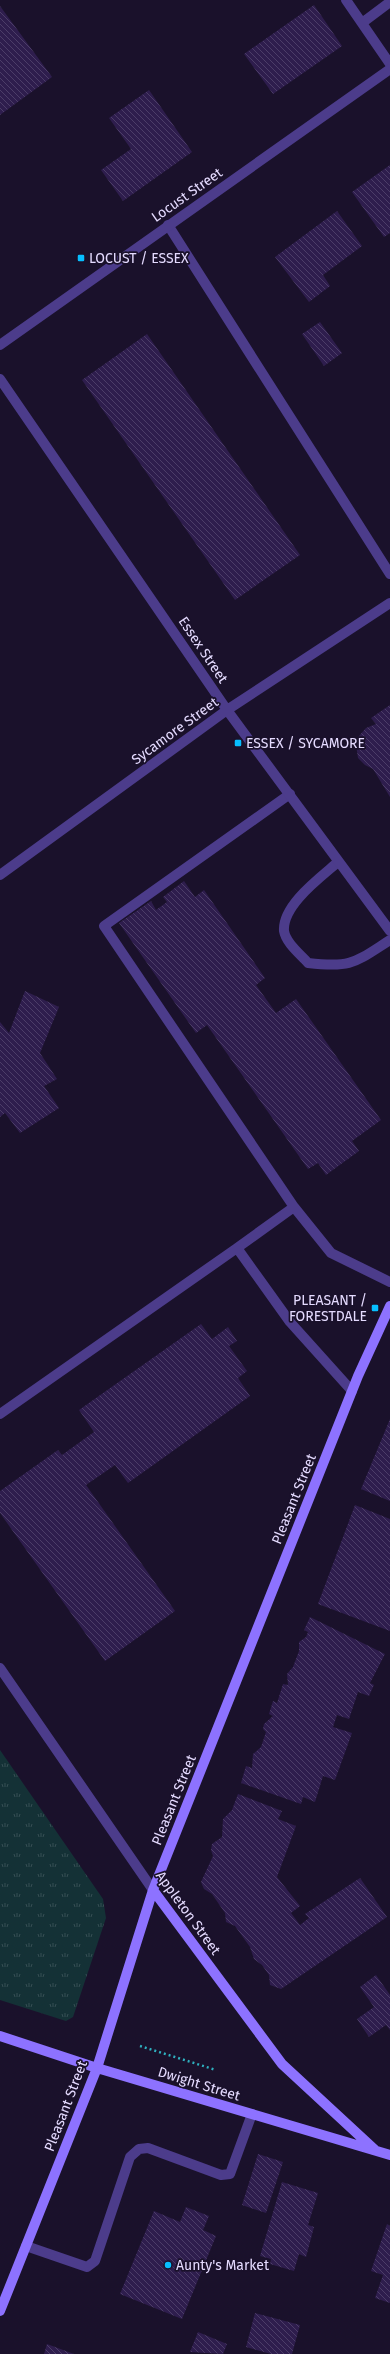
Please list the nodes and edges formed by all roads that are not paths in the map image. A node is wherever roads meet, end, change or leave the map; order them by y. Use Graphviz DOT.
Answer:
graph roads {
  1 [pos="346,0"];
  2 [pos="390,2"];
  3 [pos="362,22"];
  4 [pos="390,64"];
  5 [pos="390,69"];
  6 [pos="168,225"];
  7 [pos="0,344"];
  8 [pos="0,379"];
  9 [pos="390,574"];
  10 [pos="390,602"];
  11 [pos="227,710"];
  12 [pos="290,794"];
  13 [pos="338,862"];
  14 [pos="0,875"];
  15 [pos="390,931"];
  16 [pos="390,940"];
  17 [pos="294,1207"];
  18 [pos="237,1248"];
  19 [pos="390,1282"];
  20 [pos="390,1306"];
  21 [pos="352,1391"];
  22 [pos="0,1414"];
  23 [pos="0,1668"];
  24 [pos="153,1890"];
  25 [pos="0,2036"];
  26 [pos="97,2068"];
  27 [pos="252,2114"];
  28 [pos="378,2152"];
  29 [pos="390,2155"];
  30 [pos="26,2246"];
  31 [pos="0,2311"];
  1 -- 3 [label="street"];
  2 -- 3 [label="street"];
  3 -- 4 [label="street"];
  5 -- 6 [label="street, Locust Street"];
  6 -- 7 [label="street, Locust Street"];
  6 -- 9 [label="street"];
  8 -- 11 [label="street, Essex Street"];
  10 -- 11 [label="street, Sycamore Street"];
  11 -- 12 [label="street, Essex Street"];
  11 -- 14 [label="street, Sycamore Street"];
  12 -- 13 [label="street, Essex Street"];
  12 -- 17 [label="street"];
  13 -- 15 [label="street, Essex Street"];
  13 -- 16 [label="street"];
  17 -- 18 [label="street"];
  17 -- 19 [label="street"];
  18 -- 21 [label="street"];
  18 -- 22 [label="street"];
  20 -- 21 [label="main road, Pleasant Street"];
  21 -- 24 [label="main road, Pleasant Street"];
  23 -- 24 [label="street, Appleton Street"];
  24 -- 26 [label="main road, Pleasant Street"];
  24 -- 28 [label="main road, Appleton Street"];
  25 -- 26 [label="main road, Dwight Street"];
  26 -- 27 [label="main road, Dwight Street"];
  26 -- 30 [label="main road, Pleasant Street"];
  27 -- 28 [label="main road, Dwight Street"];
  27 -- 30 [label="street"];
  28 -- 29 [label="main road, Dwight Street"];
  30 -- 31 [label="main road, Pleasant Street"];
}
